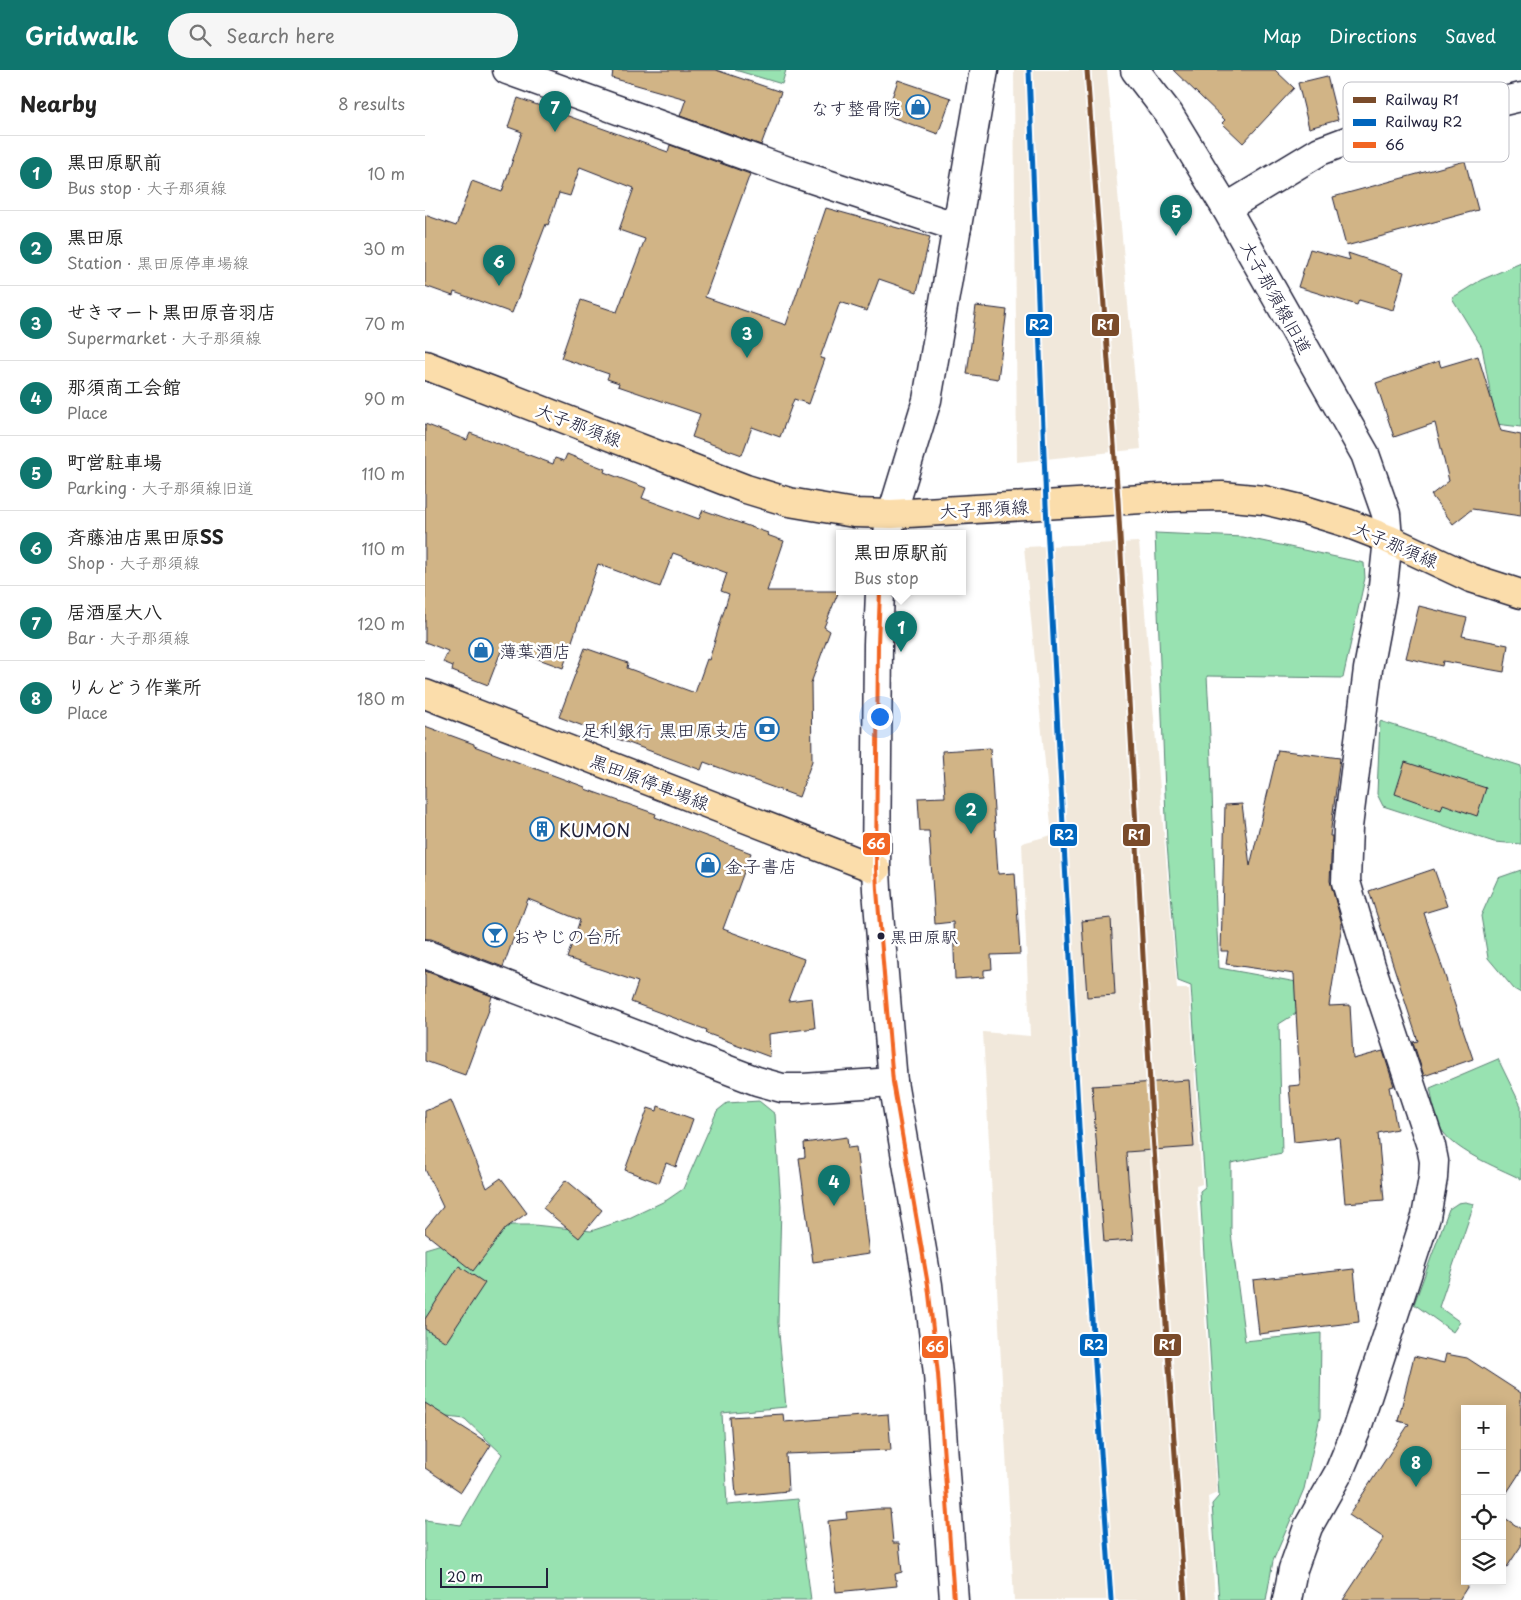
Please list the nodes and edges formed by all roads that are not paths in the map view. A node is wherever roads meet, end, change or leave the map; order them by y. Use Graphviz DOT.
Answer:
graph roads {
  1 [pos="507,70"];
  2 [pos="984,70"];
  3 [pos="1135,70"];
  4 [pos="1343,142"];
  5 [pos="1226,208"];
  6 [pos="957,227"];
  7 [pos="425,364"];
  8 [pos="890,523"];
  9 [pos="1388,539"];
  10 [pos="1521,594"];
  11 [pos="880,595"];
  12 [pos="425,694"];
  13 [pos="876,869"];
  14 [pos="425,954"];
  15 [pos="893,1082"];
  16 [pos="954,1600"];
  17 [pos="1287,1600"];
  1 -- 6 [label="street"];
  2 -- 6 [label="street"];
  3 -- 5 [label="street, 大子那須線旧道"];
  4 -- 5 [label="street"];
  5 -- 9 [label="street, 大子那須線旧道"];
  6 -- 8 [label="street"];
  7 -- 8 [label="main road, 大子那須線"];
  8 -- 9 [label="main road, 大子那須線"];
  9 -- 10 [label="main road, 大子那須線"];
  9 -- 17 [label="street, 大子那須線旧道"];
  11 -- 13 [label="street"];
  12 -- 13 [label="main road, 黒田原停車場線"];
  13 -- 15 [label="street"];
  14 -- 15 [label="street"];
  15 -- 16 [label="street"];
}
